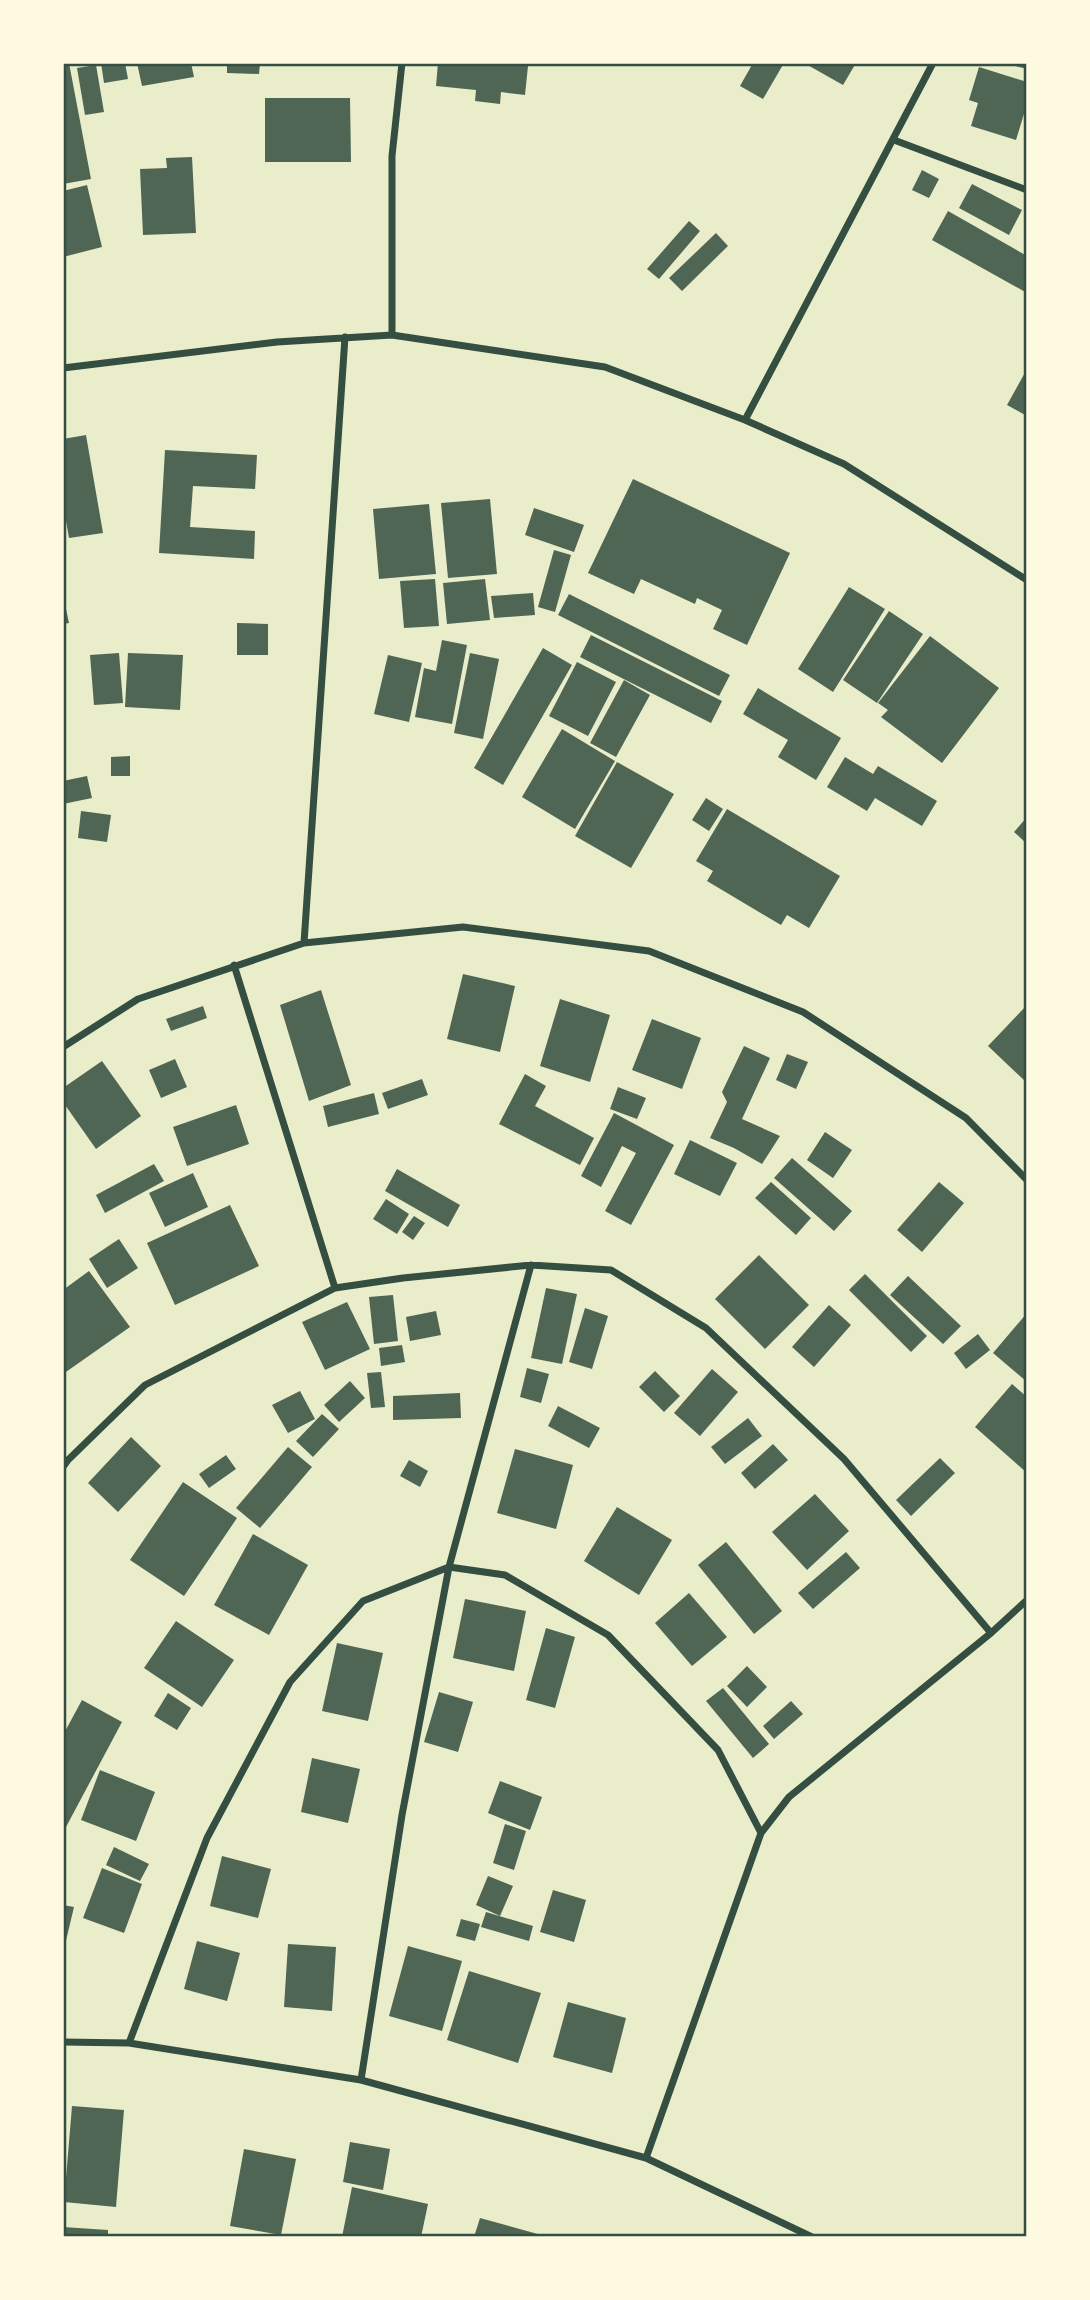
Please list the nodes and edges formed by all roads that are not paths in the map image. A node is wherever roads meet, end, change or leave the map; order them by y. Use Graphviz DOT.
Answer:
graph roads {
  1 [pos="402,63"];
  2 [pos="933,63"];
  3 [pos="894,140"];
  4 [pos="1027,190"];
  5 [pos="392,335"];
  6 [pos="345,337"];
  7 [pos="63,368"];
  8 [pos="744,420"];
  9 [pos="1027,580"];
  10 [pos="303,943"];
  11 [pos="234,965"];
  12 [pos="63,1047"];
  13 [pos="1027,1180"];
  14 [pos="531,1265"];
  15 [pos="335,1288"];
  16 [pos="65,1458"];
  17 [pos="63,1467"];
  18 [pos="449,1567"];
  19 [pos="1027,1600"];
  20 [pos="991,1633"];
  21 [pos="761,1833"];
  22 [pos="63,2042"];
  23 [pos="129,2043"];
  24 [pos="361,2080"];
  25 [pos="646,2158"];
  26 [pos="812,2237"];
  1 -- 5 [label="street"];
  2 -- 3 [label="street"];
  3 -- 4 [label="street"];
  3 -- 8 [label="street"];
  5 -- 6 [label="street"];
  5 -- 8 [label="street"];
  6 -- 7 [label="street"];
  6 -- 10 [label="street"];
  8 -- 9 [label="street"];
  10 -- 11 [label="street"];
  10 -- 13 [label="street"];
  11 -- 12 [label="street"];
  11 -- 15 [label="street"];
  14 -- 15 [label="street"];
  14 -- 18 [label="street"];
  14 -- 20 [label="street"];
  15 -- 16 [label="street"];
  16 -- 17 [label="street"];
  18 -- 21 [label="street"];
  18 -- 23 [label="street"];
  18 -- 24 [label="street"];
  19 -- 20 [label="street"];
  20 -- 21 [label="street"];
  21 -- 25 [label="street"];
  22 -- 23 [label="street"];
  23 -- 24 [label="street"];
  24 -- 25 [label="street"];
  25 -- 26 [label="street"];
}
